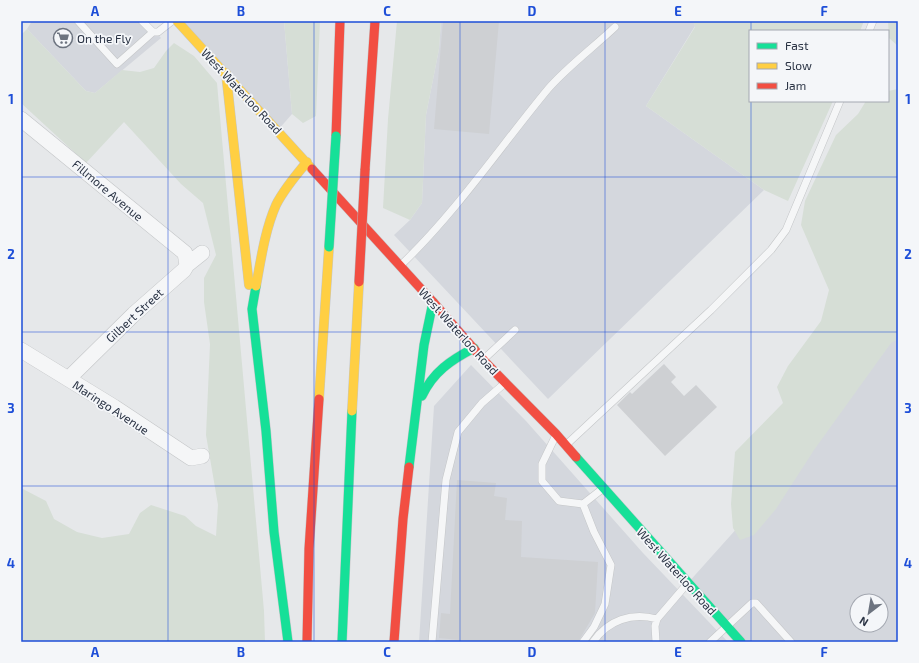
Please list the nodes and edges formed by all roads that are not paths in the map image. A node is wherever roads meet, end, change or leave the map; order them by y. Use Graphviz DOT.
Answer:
graph roads {
  1 [pos="78,21"];
  2 [pos="142,21"];
  3 [pos="172,21"];
  4 [pos="340,21"];
  5 [pos="375,21"];
  6 [pos="181,22"];
  7 [pos="616,27"];
  8 [pos="153,32"];
  9 [pos="226,73"];
  10 [pos="840,102"];
  11 [pos="21,119"];
  12 [pos="307,162"];
  13 [pos="202,253"];
  14 [pos="186,265"];
  15 [pos="400,266"];
  16 [pos="433,302"];
  17 [pos="252,309"];
  18 [pos="515,330"];
  19 [pos="474,348"];
  20 [pos="21,350"];
  21 [pos="484,360"];
  22 [pos="68,379"];
  23 [pos="506,382"];
  24 [pos="416,414"];
  25 [pos="556,434"];
  26 [pos="566,446"];
  27 [pos="202,456"];
  28 [pos="602,489"];
  29 [pos="583,504"];
  30 [pos="687,584"];
  31 [pos="657,619"];
  32 [pos="727,626"];
  33 [pos="288,642"];
  34 [pos="307,642"];
  35 [pos="342,642"];
  36 [pos="394,642"];
  37 [pos="432,642"];
  38 [pos="583,642"];
  39 [pos="593,642"];
  40 [pos="656,642"];
  41 [pos="711,642"];
  42 [pos="740,642"];
  43 [pos="791,642"];
  1 -- 8 [label="lane"];
  2 -- 8 [label="lane"];
  3 -- 8 [label="lane"];
  4 -- 34 [label="main road, bridge"];
  5 -- 35 [label="main road, bridge"];
  6 -- 9 [label="main road, West Waterloo Road"];
  7 -- 15 [label="lane"];
  9 -- 12 [label="main road, West Waterloo Road"];
  9 -- 17 [label="main road"];
  10 -- 26 [label="lane"];
  11 -- 14 [label="street, Fillmore Avenue"];
  12 -- 15 [label="main road, West Waterloo Road"];
  12 -- 17 [label="main road"];
  13 -- 14 [label="street, Gilbert Street"];
  14 -- 22 [label="street, Gilbert Street"];
  15 -- 16 [label="main road, West Waterloo Road"];
  16 -- 19 [label="main road, West Waterloo Road"];
  16 -- 24 [label="main road"];
  17 -- 33 [label="main road"];
  18 -- 21 [label="lane"];
  19 -- 21 [label="main road, West Waterloo Road"];
  19 -- 24 [label="main road"];
  20 -- 22 [label="street, Maringo Avenue"];
  21 -- 23 [label="main road, West Waterloo Road"];
  22 -- 27 [label="street, Maringo Avenue"];
  23 -- 25 [label="main road, West Waterloo Road"];
  23 -- 37 [label="lane"];
  24 -- 36 [label="main road"];
  25 -- 26 [label="main road, West Waterloo Road"];
  25 -- 29 [label="lane"];
  26 -- 28 [label="main road, West Waterloo Road"];
  28 -- 29 [label="lane"];
  28 -- 30 [label="main road, West Waterloo Road"];
  29 -- 38 [label="lane"];
  30 -- 31 [label="lane"];
  30 -- 32 [label="main road, West Waterloo Road"];
  31 -- 39 [label="lane"];
  31 -- 40 [label="lane"];
  32 -- 41 [label="lane"];
  32 -- 42 [label="main road, West Waterloo Road"];
  32 -- 43 [label="lane"];
}
